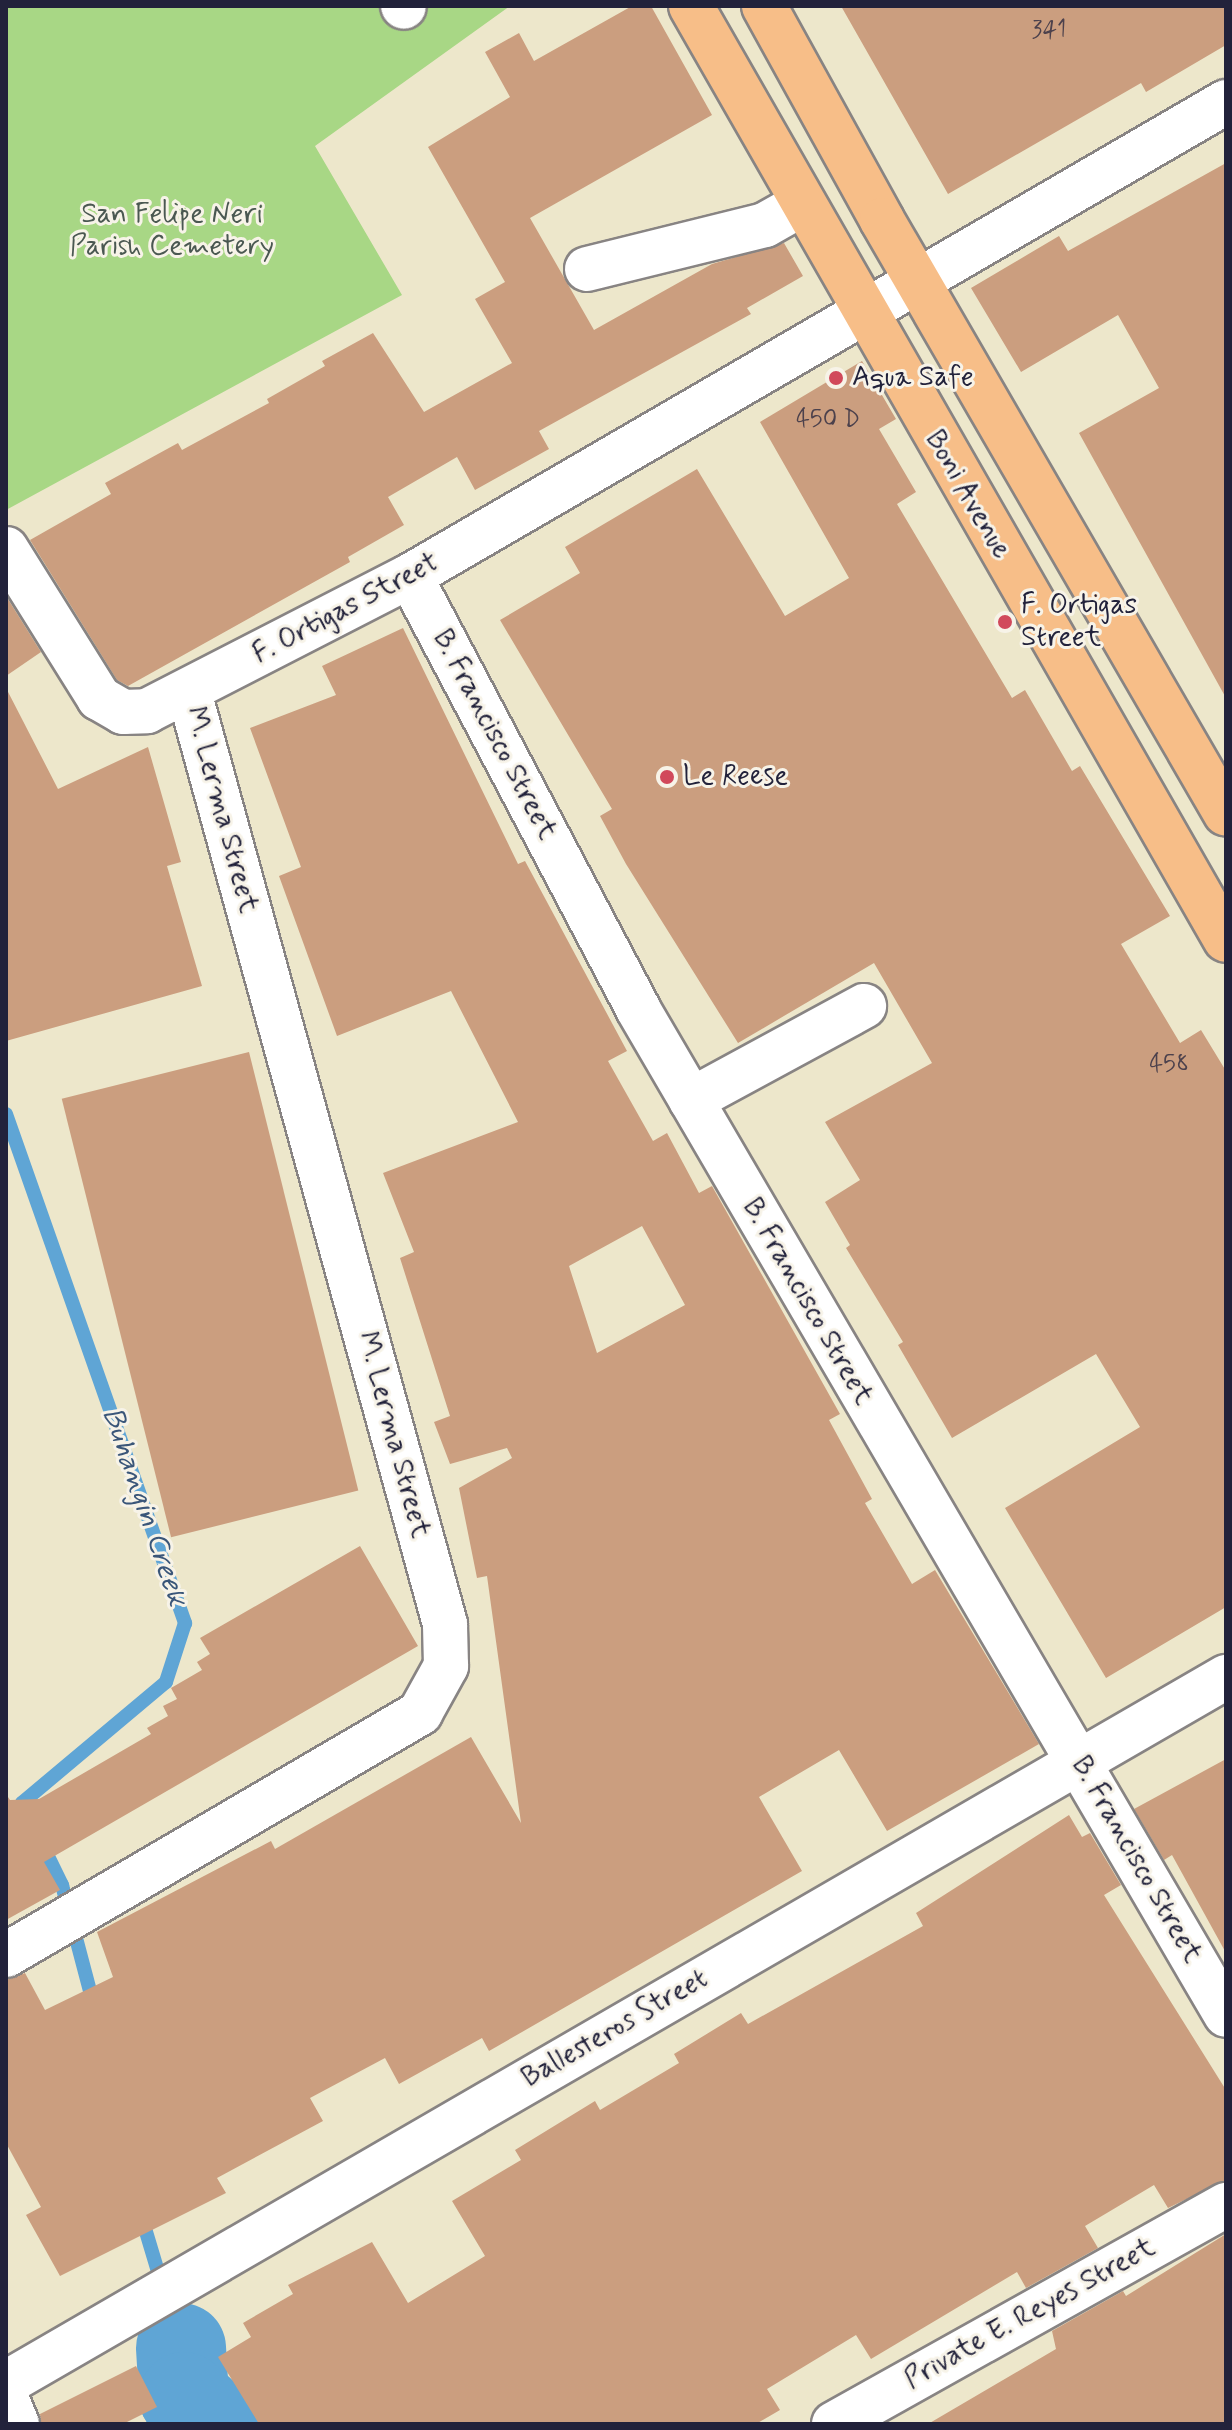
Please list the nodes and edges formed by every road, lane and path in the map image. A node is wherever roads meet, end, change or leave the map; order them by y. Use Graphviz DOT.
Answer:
graph roads {
  1 [pos="691,6"];
  2 [pos="764,6"];
  3 [pos="1226,102"];
  4 [pos="802,204"];
  5 [pos="587,269"];
  6 [pos="916,280"];
  7 [pos="862,312"];
  8 [pos="6,549"];
  9 [pos="410,576"];
  10 [pos="189,692"];
  11 [pos="1226,814"];
  12 [pos="1226,940"];
  13 [pos="864,1006"];
  14 [pos="691,1100"];
  15 [pos="1226,1677"];
  16 [pos="1079,1761"];
  17 [pos="16,1949"];
  18 [pos="1226,2015"];
  19 [pos="1226,2205"];
  20 [pos="6,2383"];
  21 [pos="6,2398"];
  22 [pos="17,2424"];
  23 [pos="834,2424"];
  1 -- 4 [label="main road, Boni Avenue"];
  2 -- 6 [label="main road"];
  3 -- 6 [label="street, F. Ortigas Street"];
  4 -- 5 [label="street"];
  4 -- 7 [label="main road, Boni Avenue"];
  6 -- 7 [label="street, F. Ortigas Street"];
  6 -- 11 [label="main road"];
  7 -- 9 [label="street, F. Ortigas Street"];
  7 -- 12 [label="main road, Boni Avenue"];
  8 -- 10 [label="street, F. Ortigas Street"];
  9 -- 10 [label="street, F. Ortigas Street"];
  9 -- 14 [label="street, B. Francisco Street"];
  10 -- 17 [label="street, M. Lerma Street"];
  13 -- 14 [label="street"];
  14 -- 16 [label="street, B. Francisco Street"];
  15 -- 16 [label="street, Ballesteros Street"];
  16 -- 18 [label="street, B. Francisco Street"];
  16 -- 20 [label="street, Ballesteros Street"];
  19 -- 23 [label="street, Private E. Reyes Street"];
  21 -- 22 [label="street"];
}
